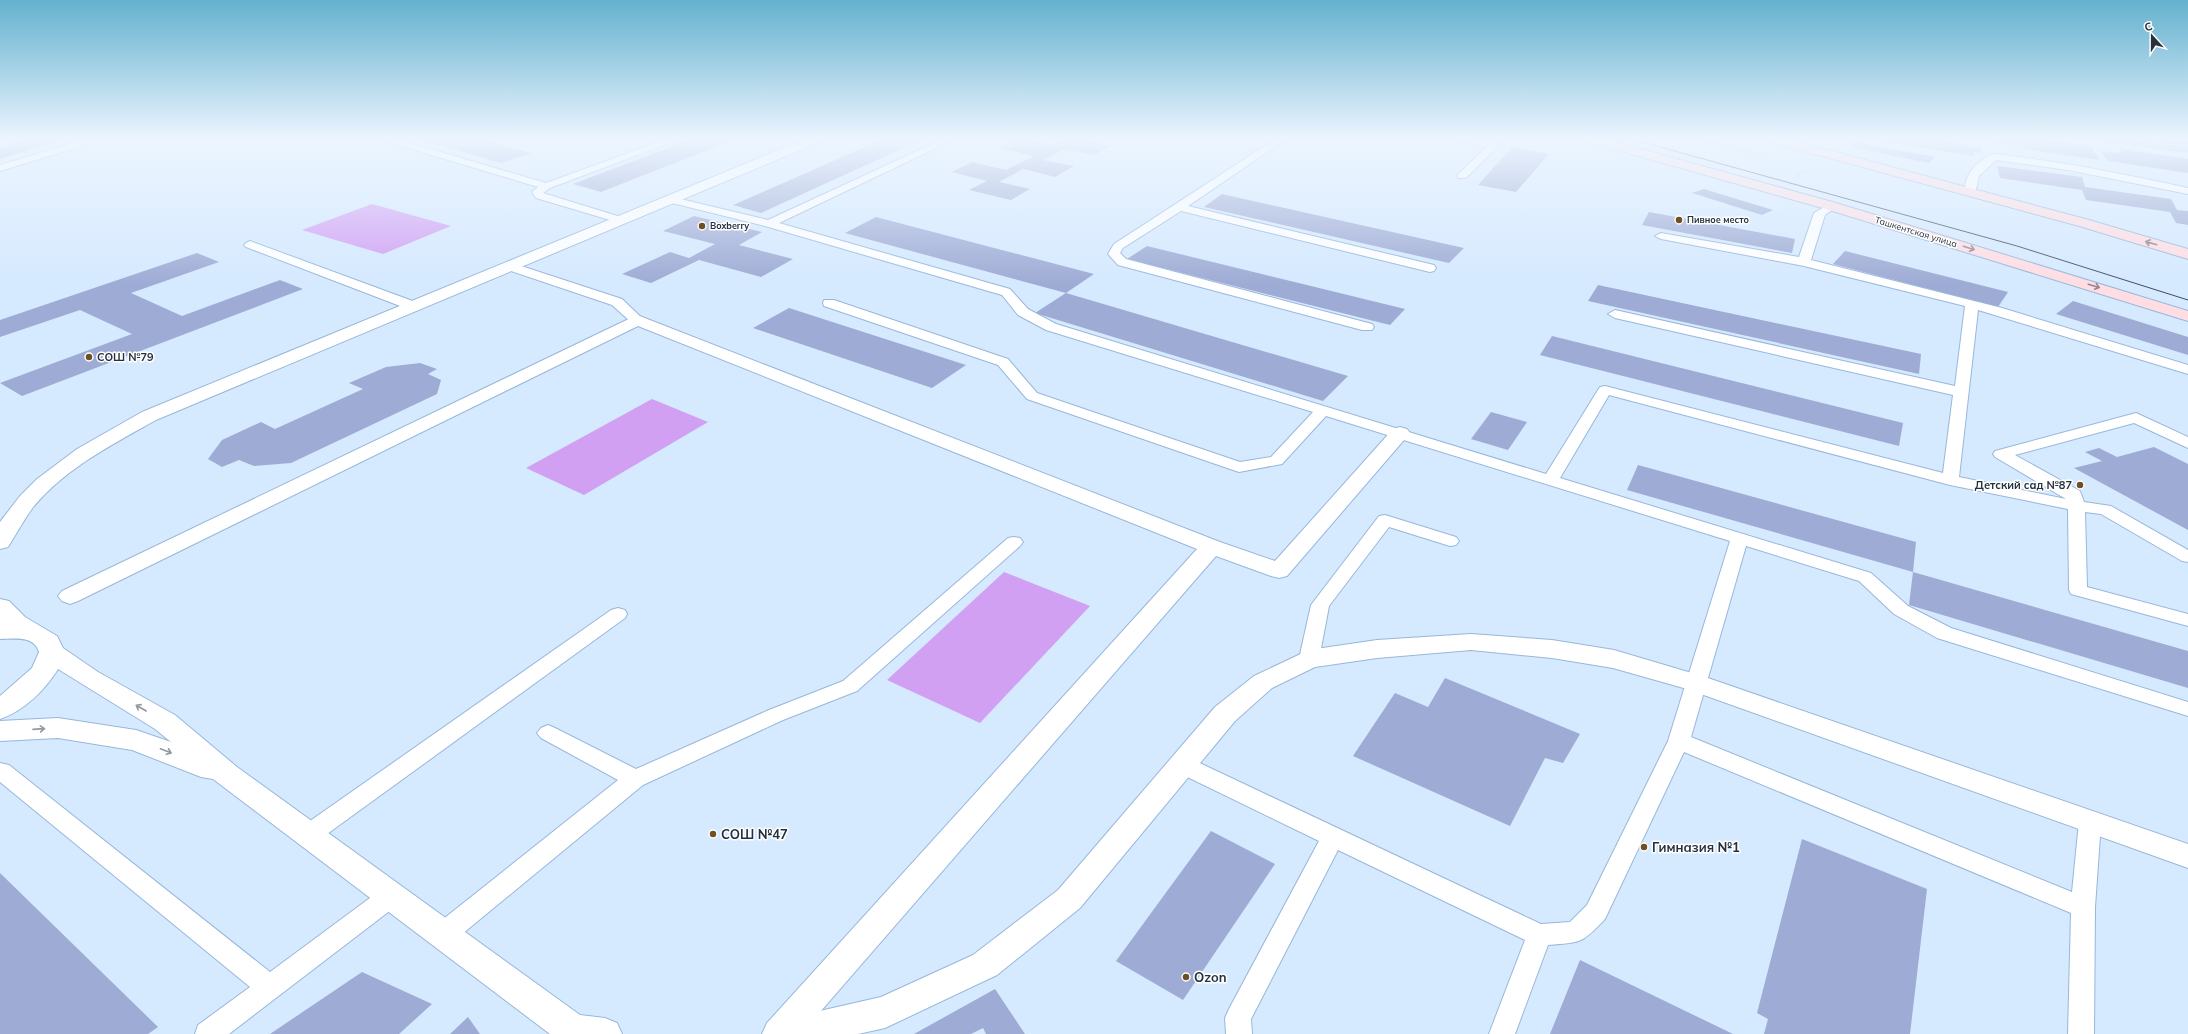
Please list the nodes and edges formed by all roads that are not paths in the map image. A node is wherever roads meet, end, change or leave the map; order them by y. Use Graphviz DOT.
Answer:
graph roads {
  1 [pos="543,188"];
  2 [pos="694,188"];
  3 [pos="845,188"];
  4 [pos="1207,188"];
  5 [pos="1769,188"];
  6 [pos="1957,188"];
  7 [pos="1970,188"];
  8 [pos="2175,188"];
  9 [pos="2188,191"];
  10 [pos="1971,192"];
  11 [pos="668,199"];
  12 [pos="1831,206"];
  13 [pos="1179,207"];
  14 [pos="620,220"];
  15 [pos="769,224"];
  16 [pos="1661,236"];
  17 [pos="250,245"];
  18 [pos="2188,254"];
  19 [pos="1804,262"];
  20 [pos="509,266"];
  21 [pos="1430,268"];
  22 [pos="829,303"];
  23 [pos="1972,305"];
  24 [pos="414,306"];
  25 [pos="1615,314"];
  26 [pos="2188,316"];
  27 [pos="637,320"];
  28 [pos="1367,327"];
  29 [pos="2188,370"];
  30 [pos="1961,392"];
  31 [pos="1324,410"];
  32 [pos="1400,433"];
  33 [pos="2188,443"];
  34 [pos="1551,479"];
  35 [pos="1950,480"];
  36 [pos="2076,506"];
  37 [pos="1740,538"];
  38 [pos="1450,541"];
  39 [pos="0,542"];
  40 [pos="1014,542"];
  41 [pos="1212,547"];
  42 [pos="2188,557"];
  43 [pos="70,596"];
  44 [pos="0,607"];
  45 [pos="618,614"];
  46 [pos="2188,620"];
  47 [pos="0,631"];
  48 [pos="34,633"];
  49 [pos="52,653"];
  50 [pos="1309,659"];
  51 [pos="1696,683"];
  52 [pos="2188,709"];
  53 [pos="0,710"];
  54 [pos="0,732"];
  55 [pos="548,733"];
  56 [pos="1679,740"];
  57 [pos="1181,764"];
  58 [pos="1,770"];
  59 [pos="227,775"];
  60 [pos="634,779"];
  61 [pos="2090,822"];
  62 [pos="308,835"];
  63 [pos="1333,837"];
  64 [pos="2188,856"];
  65 [pos="391,896"];
  66 [pos="2083,907"];
  67 [pos="1539,935"];
  68 [pos="442,936"];
  69 [pos="270,987"];
  70 [pos="572,1033"];
  71 [pos="208,1034"];
  72 [pos="605,1034"];
  73 [pos="779,1034"];
  74 [pos="789,1034"];
  75 [pos="1239,1034"];
  76 [pos="1502,1034"];
  77 [pos="2081,1034"];
  1 -- 14 [label="lane"];
  2 -- 11 [label="street"];
  3 -- 15 [label="lane"];
  4 -- 13 [label="lane"];
  5 -- 12 [label="main road, Ташкентская улица"];
  6 -- 10 [label="main road"];
  7 -- 10 [label="lane"];
  8 -- 9 [label="lane"];
  18 -- 10 [label="main road, one-way"];
  11 -- 14 [label="street"];
  11 -- 15 [label="lane"];
  12 -- 19 [label="lane"];
  12 -- 26 [label="main road, Ташкентская улица, one-way"];
  13 -- 21 [label="lane"];
  13 -- 28 [label="lane"];
  14 -- 20 [label="street"];
  15 -- 31 [label="lane"];
  16 -- 19 [label="lane"];
  17 -- 24 [label="lane"];
  19 -- 23 [label="lane"];
  20 -- 24 [label="street"];
  20 -- 27 [label="lane"];
  22 -- 31 [label="lane"];
  23 -- 29 [label="lane"];
  23 -- 30 [label="lane"];
  24 -- 39 [label="street"];
  25 -- 30 [label="lane"];
  27 -- 41 [label="street"];
  27 -- 43 [label="street"];
  30 -- 35 [label="lane"];
  31 -- 32 [label="lane"];
  32 -- 34 [label="lane"];
  32 -- 41 [label="street"];
  33 -- 36 [label="lane"];
  34 -- 35 [label="lane"];
  34 -- 37 [label="lane"];
  35 -- 36 [label="lane"];
  36 -- 42 [label="lane"];
  36 -- 46 [label="lane"];
  37 -- 51 [label="lane"];
  37 -- 52 [label="lane"];
  38 -- 50 [label="lane"];
  40 -- 60 [label="lane"];
  41 -- 73 [label="street"];
  44 -- 48 [label="street"];
  45 -- 62 [label="lane"];
  47 -- 48 [label="street"];
  48 -- 49 [label="street"];
  49 -- 53 [label="street"];
  59 -- 49 [label="street, one-way"];
  50 -- 51 [label="street"];
  50 -- 57 [label="street"];
  51 -- 56 [label="lane"];
  51 -- 61 [label="street"];
  54 -- 59 [label="street, one-way"];
  55 -- 60 [label="lane"];
  56 -- 66 [label="lane"];
  56 -- 67 [label="lane"];
  57 -- 63 [label="lane"];
  57 -- 74 [label="street"];
  58 -- 69 [label="lane"];
  59 -- 62 [label="street"];
  60 -- 68 [label="lane"];
  61 -- 64 [label="street"];
  61 -- 66 [label="lane"];
  62 -- 65 [label="street"];
  63 -- 67 [label="lane"];
  63 -- 75 [label="lane"];
  65 -- 68 [label="street"];
  65 -- 69 [label="lane"];
  66 -- 77 [label="lane"];
  67 -- 76 [label="lane"];
  68 -- 70 [label="street"];
  69 -- 71 [label="lane"];
  70 -- 72 [label="street"];
}
